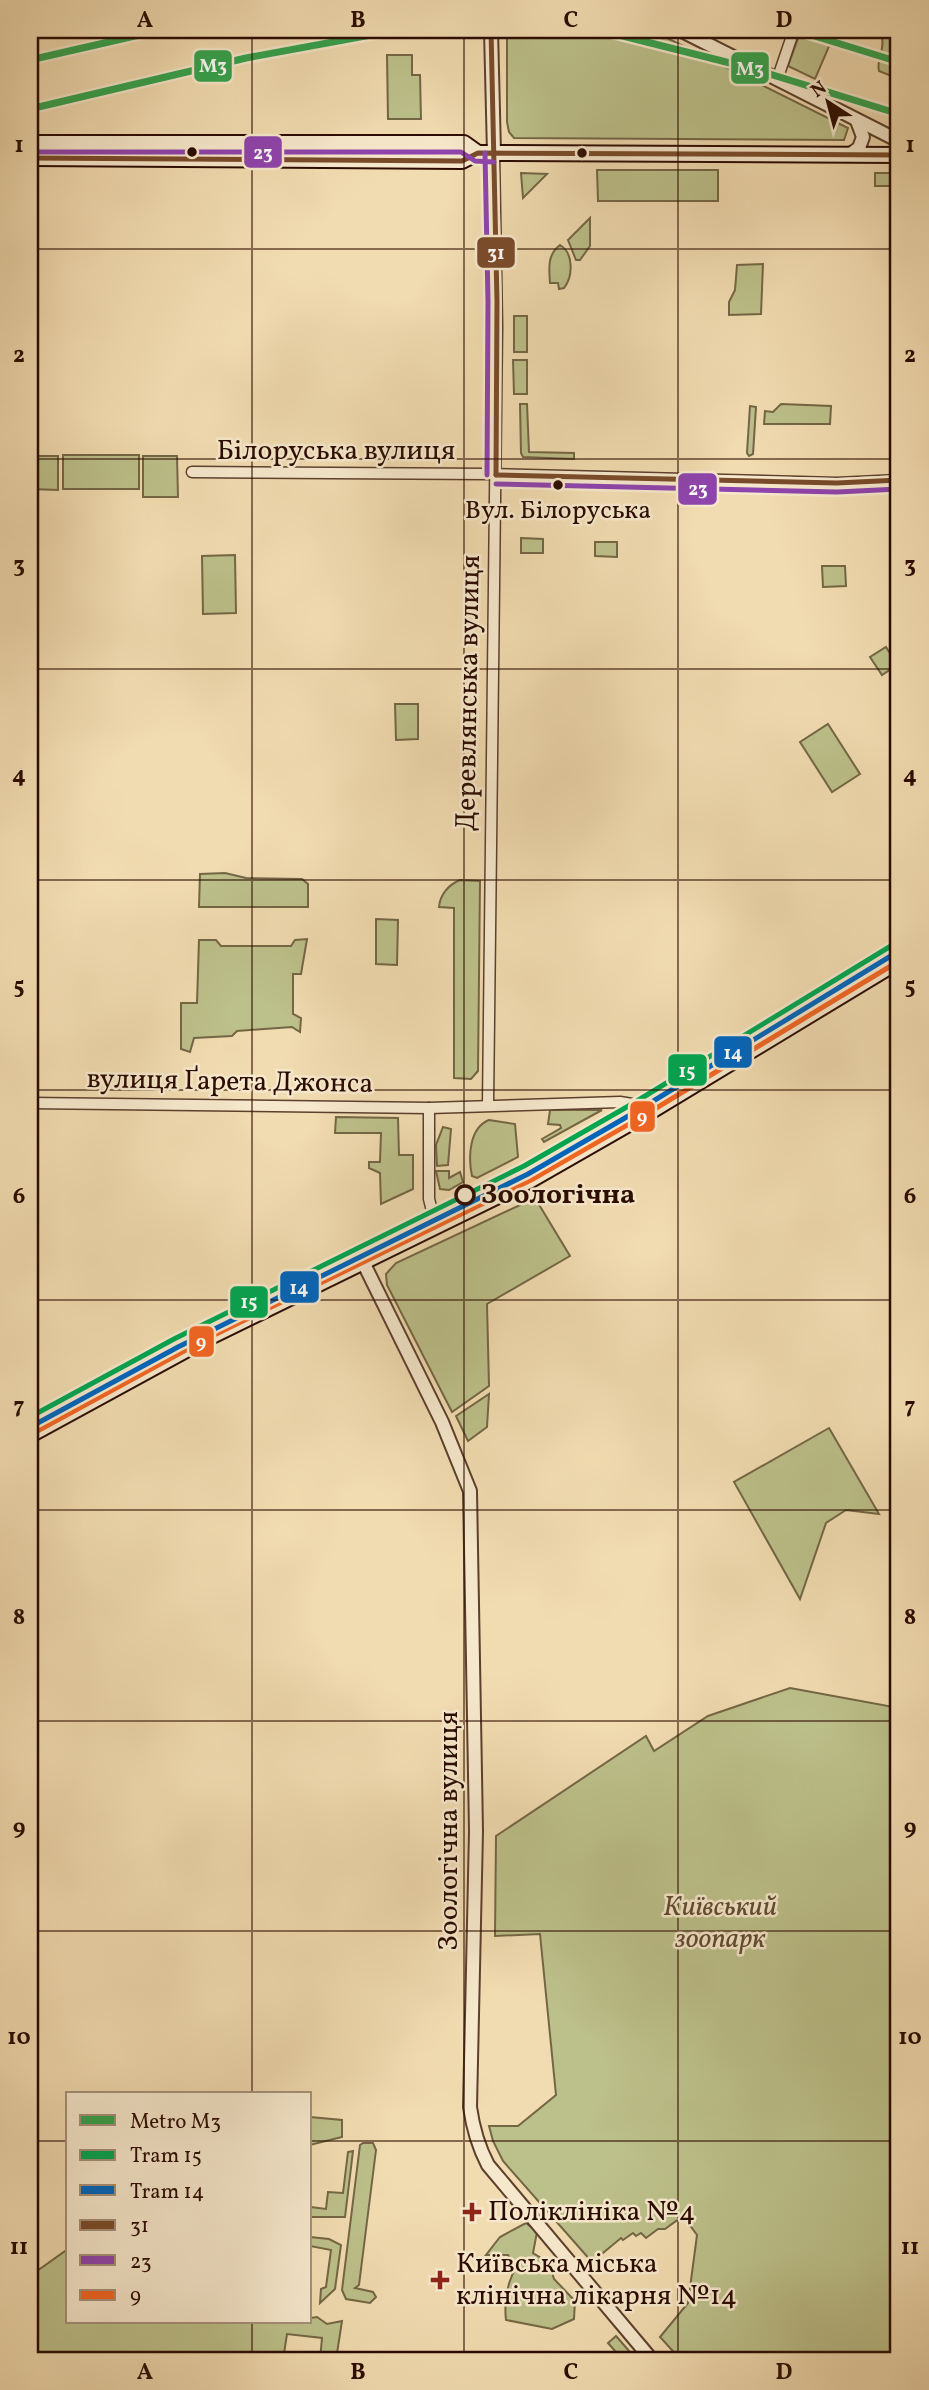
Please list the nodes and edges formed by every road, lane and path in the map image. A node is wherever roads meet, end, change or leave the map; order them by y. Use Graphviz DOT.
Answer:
graph roads {
  1 [pos="491,30"];
  2 [pos="680,30"];
  3 [pos="794,30"];
  4 [pos="777,80"];
  5 [pos="857,121"];
  6 [pos="899,141"];
  7 [pos="30,143"];
  8 [pos="478,153"];
  9 [pos="494,153"];
  10 [pos="849,155"];
  11 [pos="899,156"];
  12 [pos="30,158"];
  13 [pos="192,472"];
  14 [pos="496,475"];
  15 [pos="899,480"];
  16 [pos="899,961"];
  17 [pos="30,1103"];
  18 [pos="488,1105"];
  19 [pos="429,1108"];
  20 [pos="648,1113"];
  21 [pos="436,1227"];
  22 [pos="363,1262"];
  23 [pos="30,1435"];
  24 [pos="652,2360"];
  1 -- 9 [label="street, Деревлянська вулиця"];
  2 -- 4 [label="street"];
  3 -- 4 [label="street"];
  4 -- 5 [label="street"];
  5 -- 6 [label="street"];
  5 -- 10 [label="street"];
  7 -- 8 [label="main road"];
  8 -- 9 [label="main road"];
  8 -- 12 [label="main road"];
  9 -- 10 [label="main road"];
  9 -- 14 [label="street, Деревлянська вулиця"];
  10 -- 11 [label="main road"];
  13 -- 14 [label="street, Білоруська вулиця"];
  14 -- 15 [label="street, Білоруська вулиця"];
  14 -- 18 [label="street, Деревлянська вулиця"];
  16 -- 20 [label="main road"];
  17 -- 19 [label="street, вулиця Ґарета Джонса"];
  18 -- 19 [label="street, вулиця Ґарета Джонса"];
  18 -- 20 [label="street, вулиця Ґарета Джонса"];
  19 -- 21 [label="street"];
  20 -- 21 [label="main road"];
  21 -- 22 [label="main road"];
  22 -- 23 [label="main road"];
  22 -- 24 [label="street, Зоологічна вулиця"];
}
